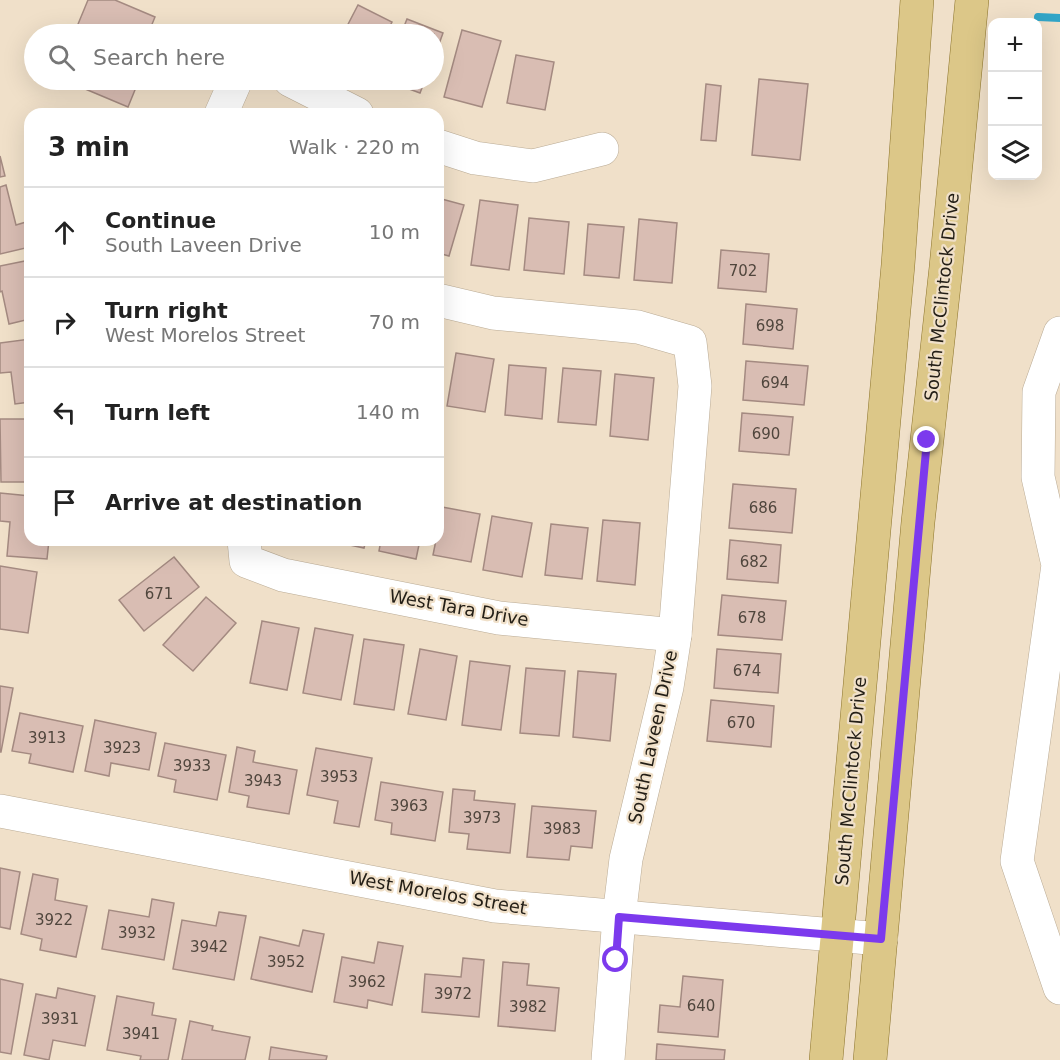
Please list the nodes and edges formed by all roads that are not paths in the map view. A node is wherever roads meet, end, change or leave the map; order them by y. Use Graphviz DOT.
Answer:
graph roads {
  1 [pos="917,0"];
  2 [pos="972,0"];
  3 [pos="232,90"];
  4 [pos="310,90"];
  5 [pos="224,108"];
  6 [pos="345,108"];
  7 [pos="444,148"];
  8 [pos="602,149"];
  9 [pos="444,301"];
  10 [pos="1060,333"];
  11 [pos="245,550"];
  12 [pos="1059,564"];
  13 [pos="675,635"];
  14 [pos="0,811"];
  15 [pos="619,917"];
  16 [pos="837,936"];
  17 [pos="881,939"];
  18 [pos="1060,988"];
  19 [pos="608,1060"];
  20 [pos="826,1060"];
  21 [pos="870,1060"];
  1 -- 16 [label="main road, South McClintock Drive"];
  2 -- 17 [label="main road, South McClintock Drive"];
  3 -- 5 [label="street"];
  4 -- 6 [label="street"];
  7 -- 8 [label="street"];
  9 -- 13 [label="street, South Laveen Drive"];
  10 -- 12 [label="street"];
  11 -- 13 [label="street, West Tara Drive"];
  12 -- 18 [label="street"];
  13 -- 15 [label="street, South Laveen Drive"];
  14 -- 15 [label="street, West Morelos Street"];
  15 -- 16 [label="street, West Morelos Street"];
  15 -- 19 [label="street, South Laveen Drive"];
  16 -- 17 [label="street, West Morelos Street"];
  16 -- 20 [label="main road, South McClintock Drive"];
  17 -- 21 [label="main road, South McClintock Drive"];
}
